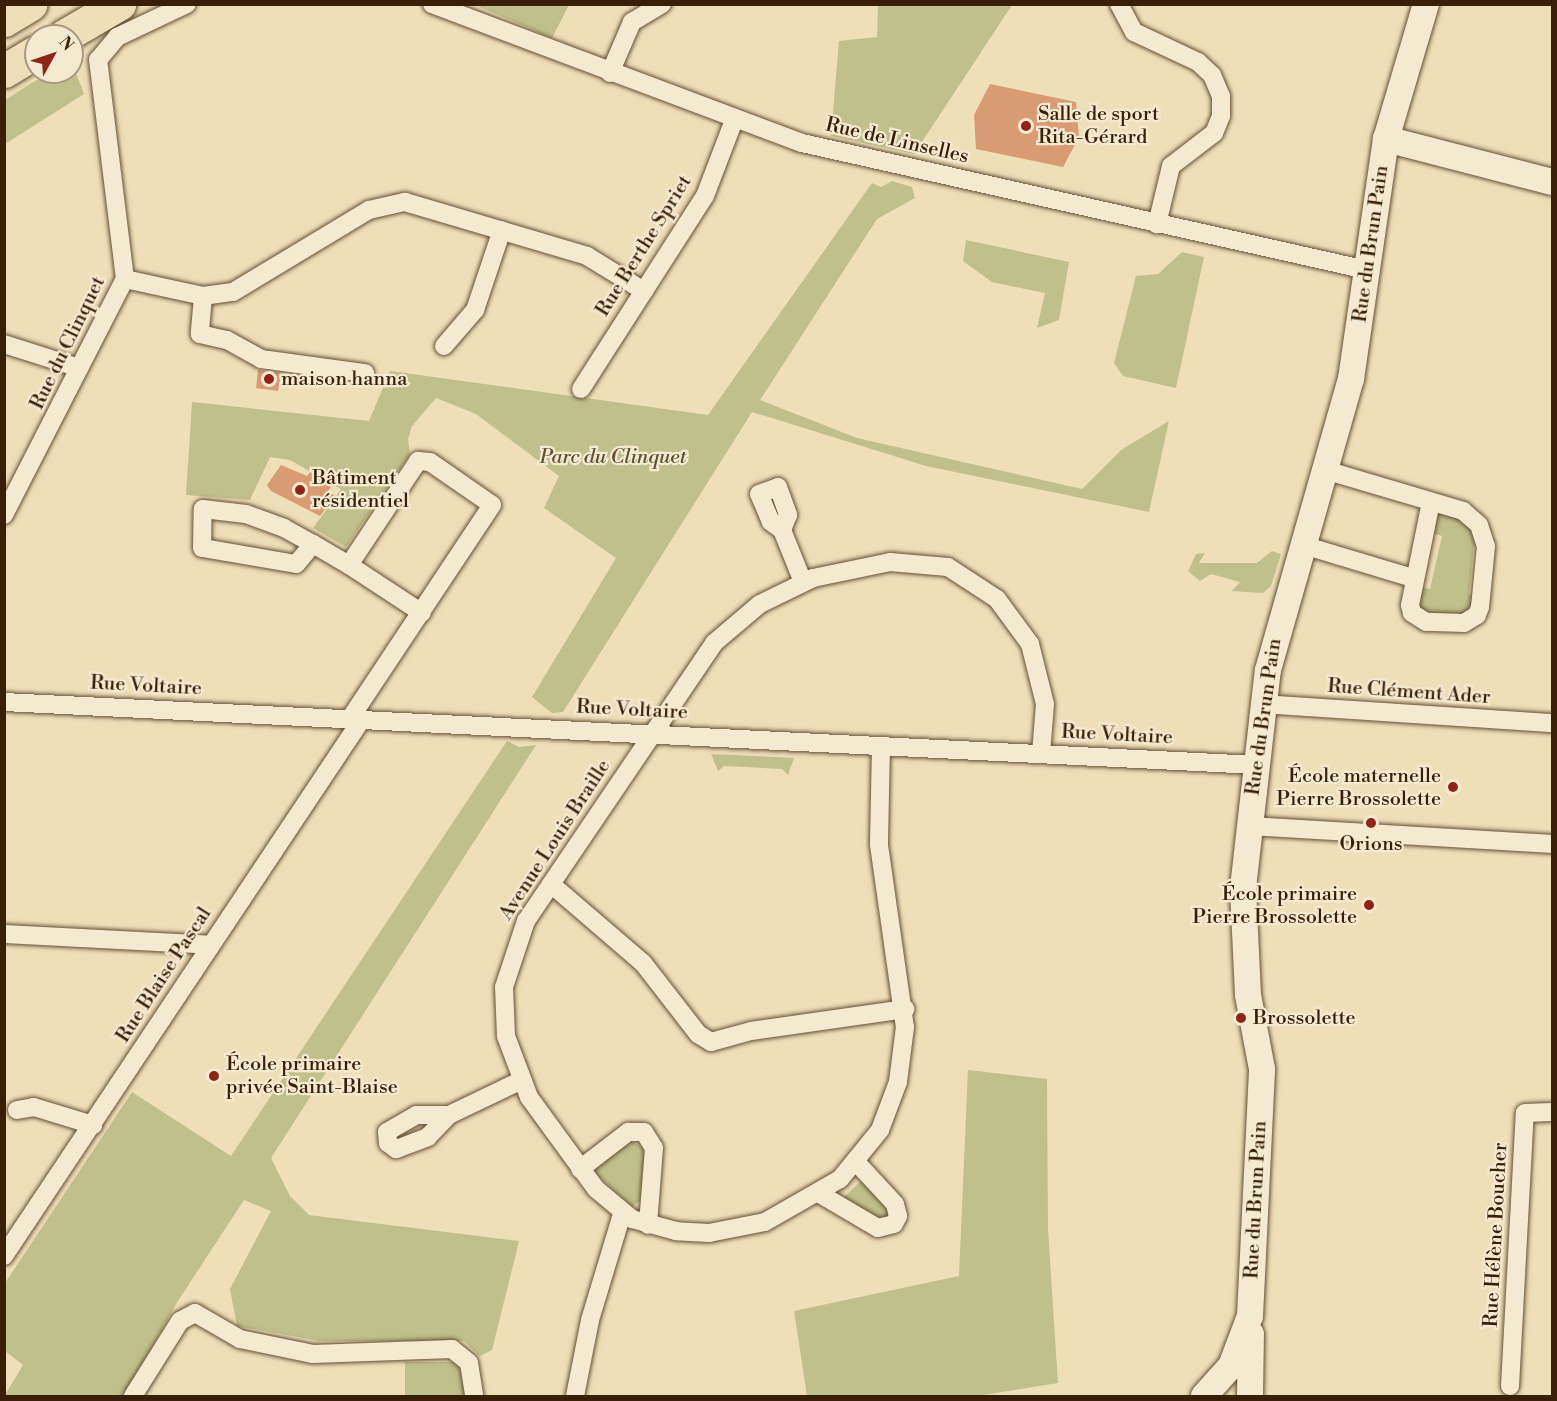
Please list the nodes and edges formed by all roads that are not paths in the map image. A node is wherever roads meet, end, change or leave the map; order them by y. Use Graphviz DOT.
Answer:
graph roads {
  1 [pos="31,4"];
  2 [pos="119,4"];
  3 [pos="187,4"];
  4 [pos="432,4"];
  5 [pos="662,4"];
  6 [pos="1119,4"];
  7 [pos="1426,4"];
  8 [pos="4,20"];
  9 [pos="84,24"];
  10 [pos="24,59"];
  11 [pos="4,71"];
  12 [pos="610,74"];
  13 [pos="734,120"];
  14 [pos="1386,139"];
  15 [pos="1552,182"];
  16 [pos="1156,224"];
  17 [pos="502,230"];
  18 [pos="1367,270"];
  19 [pos="125,279"];
  20 [pos="644,291"];
  21 [pos="203,296"];
  22 [pos="4,344"];
  23 [pos="444,346"];
  24 [pos="80,368"];
  25 [pos="365,373"];
  26 [pos="581,389"];
  27 [pos="1325,471"];
  28 [pos="1431,502"];
  29 [pos="4,515"];
  30 [pos="782,530"];
  31 [pos="313,544"];
  32 [pos="1303,545"];
  33 [pos="349,565"];
  34 [pos="1413,578"];
  35 [pos="802,582"];
  36 [pos="422,613"];
  37 [pos="4,702"];
  38 [pos="1263,704"];
  39 [pos="356,719"];
  40 [pos="1552,723"];
  41 [pos="650,734"];
  42 [pos="881,746"];
  43 [pos="1041,754"];
  44 [pos="1256,765"];
  45 [pos="1250,826"];
  46 [pos="1552,844"];
  47 [pos="550,884"];
  48 [pos="4,934"];
  49 [pos="211,945"];
  50 [pos="905,1009"];
  51 [pos="520,1081"];
  52 [pos="17,1110"];
  53 [pos="1552,1112"];
  54 [pos="449,1115"];
  55 [pos="93,1125"];
  56 [pos="857,1163"];
  57 [pos="579,1169"];
  58 [pos="820,1194"];
  59 [pos="622,1214"];
  60 [pos="648,1225"];
  61 [pos="4,1256"];
  62 [pos="1250,1316"];
  63 [pos="1510,1386"];
  64 [pos="133,1396"];
  65 [pos="474,1396"];
  66 [pos="575,1396"];
  67 [pos="1204,1396"];
  68 [pos="1210,1396"];
  69 [pos="1233,1396"];
  70 [pos="1250,1396"];
  1 -- 8 [label="highway"];
  2 -- 9 [label="highway"];
  3 -- 19 [label="street, Rue du Clinquet"];
  4 -- 12 [label="street, Rue de Linselles"];
  5 -- 12 [label="street"];
  6 -- 16 [label="street"];
  7 -- 14 [label="main road, Rue du Brun Pain"];
  10 -- 11 [label="highway"];
  12 -- 13 [label="street, Rue de Linselles"];
  13 -- 16 [label="street, Rue de Linselles"];
  13 -- 20 [label="street, Rue Berthe Spriet"];
  14 -- 15 [label="main road"];
  14 -- 18 [label="main road, Rue du Brun Pain"];
  16 -- 18 [label="street, Rue de Linselles"];
  17 -- 20 [label="street"];
  17 -- 21 [label="street"];
  17 -- 23 [label="street"];
  18 -- 27 [label="main road, Rue du Brun Pain"];
  19 -- 21 [label="street"];
  19 -- 24 [label="street, Rue du Clinquet"];
  20 -- 26 [label="street, Rue Berthe Spriet"];
  21 -- 25 [label="street"];
  22 -- 24 [label="street"];
  24 -- 29 [label="street, Rue du Clinquet"];
  27 -- 28 [label="street"];
  27 -- 32 [label="main road, Rue du Brun Pain"];
  28 -- 34 [label="street"];
  28 -- 34 [label="street"];
  30 -- 35 [label="street"];
  31 -- 31 [label="street"];
  31 -- 33 [label="street"];
  32 -- 34 [label="street"];
  32 -- 38 [label="main road, Rue du Brun Pain"];
  33 -- 36 [label="street"];
  33 -- 36 [label="street, Rue Blaise Pascal"];
  35 -- 41 [label="street, Avenue Louis Braille"];
  35 -- 43 [label="street, Avenue Louis Braille"];
  36 -- 39 [label="street, Rue Blaise Pascal"];
  37 -- 39 [label="street, Rue Voltaire"];
  38 -- 40 [label="street, Rue Clément Ader"];
  38 -- 44 [label="main road, Rue du Brun Pain"];
  39 -- 41 [label="street, Rue Voltaire"];
  39 -- 49 [label="street, Rue Blaise Pascal"];
  41 -- 42 [label="street, Rue Voltaire"];
  41 -- 47 [label="street, Avenue Louis Braille"];
  42 -- 43 [label="street, Rue Voltaire"];
  42 -- 50 [label="street, Avenue Louis Braille"];
  43 -- 44 [label="street, Rue Voltaire"];
  44 -- 45 [label="main road, Rue du Brun Pain"];
  45 -- 46 [label="street"];
  45 -- 62 [label="main road, Rue du Brun Pain"];
  47 -- 50 [label="street"];
  47 -- 51 [label="street, Avenue Louis Braille"];
  48 -- 49 [label="street"];
  49 -- 55 [label="street, Rue Blaise Pascal"];
  50 -- 56 [label="street, Avenue Louis Braille"];
  51 -- 54 [label="street"];
  51 -- 57 [label="street, Avenue Louis Braille"];
  52 -- 55 [label="street"];
  53 -- 63 [label="street, Rue Hélène Boucher"];
  55 -- 61 [label="street, Rue Blaise Pascal"];
  56 -- 58 [label="street, Avenue Louis Braille"];
  56 -- 58 [label="street"];
  57 -- 59 [label="street, Avenue Louis Braille"];
  57 -- 60 [label="street"];
  58 -- 60 [label="street, Avenue Louis Braille"];
  59 -- 60 [label="street, Avenue Louis Braille"];
  59 -- 66 [label="street"];
  62 -- 67 [label="main road, Rue du Brun Pain"];
  62 -- 70 [label="main road"];
  64 -- 65 [label="street"];
  68 -- 69 [label="main road"];
}
